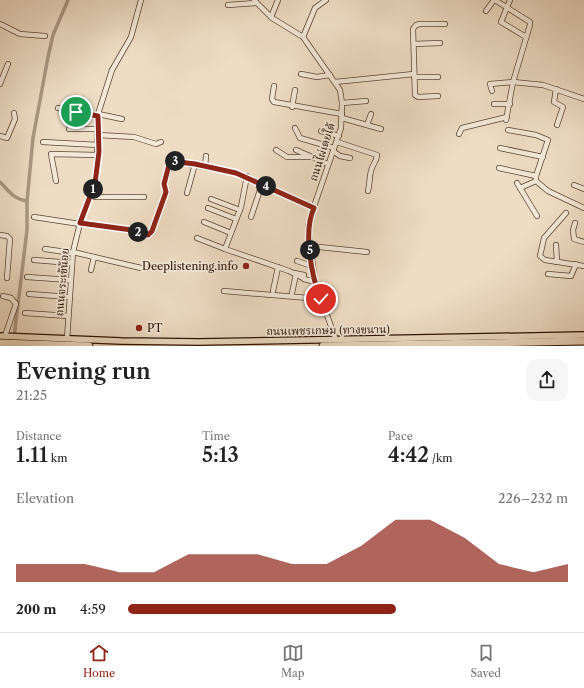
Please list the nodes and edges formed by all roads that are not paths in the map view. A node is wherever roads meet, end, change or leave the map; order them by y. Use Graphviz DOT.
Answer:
graph roads {
  1 [pos="141,0"];
  2 [pos="278,0"];
  3 [pos="326,0"];
  4 [pos="494,0"];
  5 [pos="510,0"];
  6 [pos="255,2"];
  7 [pos="228,5"];
  8 [pos="508,7"];
  9 [pos="486,11"];
  10 [pos="271,17"];
  11 [pos="0,24"];
  12 [pos="445,24"];
  13 [pos="45,36"];
  14 [pos="303,37"];
  15 [pos="526,37"];
  16 [pos="440,43"];
  17 [pos="414,44"];
  18 [pos="8,64"];
  19 [pos="301,74"];
  20 [pos="330,74"];
  21 [pos="414,75"];
  22 [pos="438,77"];
  23 [pos="335,82"];
  24 [pos="513,82"];
  25 [pos="0,84"];
  26 [pos="274,86"];
  27 [pos="556,89"];
  28 [pos="295,90"];
  29 [pos="492,91"];
  30 [pos="438,96"];
  31 [pos="584,98"];
  32 [pos="366,101"];
  33 [pos="342,103"];
  34 [pos="494,104"];
  35 [pos="510,104"];
  36 [pos="292,107"];
  37 [pos="58,108"];
  38 [pos="14,113"];
  39 [pos="371,114"];
  40 [pos="98,115"];
  41 [pos="342,116"];
  42 [pos="122,119"];
  43 [pos="367,125"];
  44 [pos="557,125"];
  45 [pos="296,128"];
  46 [pos="70,129"];
  47 [pos="97,129"];
  48 [pos="381,129"];
  49 [pos="508,130"];
  50 [pos="321,131"];
  51 [pos="459,134"];
  52 [pos="0,136"];
  53 [pos="98,136"];
  54 [pos="339,136"];
  55 [pos="43,142"];
  56 [pos="161,142"];
  57 [pos="336,142"];
  58 [pos="98,145"];
  59 [pos="500,148"];
  60 [pos="276,150"];
  61 [pos="296,150"];
  62 [pos="334,150"];
  63 [pos="98,155"];
  64 [pos="206,156"];
  65 [pos="314,157"];
  66 [pos="543,157"];
  67 [pos="350,158"];
  68 [pos="195,164"];
  69 [pos="328,164"];
  70 [pos="205,167"];
  71 [pos="499,168"];
  72 [pos="247,176"];
  73 [pos="536,178"];
  74 [pos="56,181"];
  75 [pos="517,183"];
  76 [pos="262,184"];
  77 [pos="574,185"];
  78 [pos="520,188"];
  79 [pos="584,190"];
  80 [pos="368,191"];
  81 [pos="187,193"];
  82 [pos="90,197"];
  83 [pos="144,197"];
  84 [pos="211,199"];
  85 [pos="208,208"];
  86 [pos="314,208"];
  87 [pos="584,208"];
  88 [pos="240,210"];
  89 [pos="566,213"];
  90 [pos="537,216"];
  91 [pos="34,217"];
  92 [pos="251,217"];
  93 [pos="236,219"];
  94 [pos="204,222"];
  95 [pos="80,223"];
  96 [pos="575,223"];
  97 [pos="231,233"];
  98 [pos="0,236"];
  99 [pos="196,238"];
  100 [pos="584,242"];
  101 [pos="556,245"];
  102 [pos="310,246"];
  103 [pos="45,249"];
  104 [pos="225,249"];
  105 [pos="367,252"];
  106 [pos="73,253"];
  107 [pos="94,257"];
  108 [pos="34,260"];
  109 [pos="297,261"];
  110 [pos="557,262"];
  111 [pos="72,263"];
  112 [pos="576,264"];
  113 [pos="312,266"];
  114 [pos="584,266"];
  115 [pos="278,267"];
  116 [pos="141,268"];
  117 [pos="91,270"];
  118 [pos="295,274"];
  119 [pos="548,274"];
  120 [pos="27,277"];
  121 [pos="7,278"];
  122 [pos="70,280"];
  123 [pos="314,280"];
  124 [pos="224,291"];
  125 [pos="273,291"];
  126 [pos="292,293"];
  127 [pos="29,294"];
  128 [pos="3,296"];
  129 [pos="70,297"];
  130 [pos="321,299"];
  131 [pos="25,313"];
  132 [pos="68,316"];
  133 [pos="584,335"];
  134 [pos="4,339"];
  135 [pos="67,339"];
  136 [pos="23,340"];
  137 [pos="336,340"];
  138 [pos="584,341"];
  139 [pos="433,345"];
  140 [pos="89,346"];
  141 [pos="323,346"];
  1 -- 40 [label="street, ถนนจระเข้น้อย"];
  2 -- 10 [label="street"];
  3 -- 14 [label="street"];
  4 -- 8 [label="street"];
  4 -- 9 [label="street"];
  5 -- 8 [label="street"];
  6 -- 7 [label="street"];
  6 -- 10 [label="street, ถนนไผ่เตยใต้"];
  8 -- 15 [label="street"];
  8 -- 15 [label="street"];
  10 -- 14 [label="street, ถนนไผ่เตยใต้"];
  11 -- 13 [label="street"];
  12 -- 17 [label="street"];
  14 -- 20 [label="street, ถนนไผ่เตยใต้"];
  15 -- 24 [label="street"];
  16 -- 17 [label="street"];
  17 -- 21 [label="street"];
  18 -- 25 [label="street"];
  19 -- 20 [label="street"];
  20 -- 23 [label="street, ถนนไผ่เตยใต้"];
  21 -- 22 [label="street"];
  21 -- 23 [label="street"];
  21 -- 30 [label="street"];
  23 -- 33 [label="street, ถนนไผ่เตยใต้"];
  24 -- 27 [label="street"];
  24 -- 29 [label="street"];
  24 -- 35 [label="street"];
  26 -- 36 [label="street"];
  27 -- 31 [label="street"];
  27 -- 44 [label="street"];
  28 -- 36 [label="street"];
  32 -- 33 [label="street"];
  33 -- 41 [label="street, ถนนไผ่เตยใต้"];
  34 -- 35 [label="street"];
  35 -- 51 [label="street"];
  36 -- 41 [label="street"];
  37 -- 40 [label="street"];
  38 -- 52 [label="street"];
  39 -- 43 [label="street"];
  40 -- 42 [label="street"];
  40 -- 47 [label="street, ถนนจระเข้น้อย"];
  41 -- 43 [label="street"];
  41 -- 54 [label="street, ถนนไผ่เตยใต้"];
  43 -- 48 [label="street"];
  45 -- 62 [label="street"];
  46 -- 47 [label="street"];
  47 -- 53 [label="street, ถนนจระเข้น้อย"];
  49 -- 66 [label="street"];
  50 -- 54 [label="street"];
  53 -- 56 [label="street"];
  53 -- 58 [label="street, ถนนจระเข้น้อย"];
  54 -- 57 [label="street, ถนนไผ่เตยใต้"];
  55 -- 58 [label="street"];
  57 -- 62 [label="street, ถนนไผ่เตยใต้"];
  57 -- 80 [label="street"];
  58 -- 63 [label="street, ถนนจระเข้น้อย"];
  59 -- 66 [label="street"];
  60 -- 65 [label="street"];
  61 -- 65 [label="street"];
  62 -- 67 [label="street"];
  62 -- 69 [label="street, ถนนไผ่เตยใต้"];
  63 -- 74 [label="street"];
  63 -- 82 [label="street, ถนนจระเข้น้อย"];
  64 -- 70 [label="street"];
  65 -- 69 [label="street"];
  66 -- 73 [label="street"];
  68 -- 70 [label="street"];
  68 -- 81 [label="street"];
  68 -- 95 [label="street"];
  69 -- 86 [label="street, ถนนไผ่เตยใต้"];
  70 -- 72 [label="street"];
  71 -- 73 [label="street"];
  72 -- 76 [label="street"];
  72 -- 88 [label="street"];
  73 -- 78 [label="street"];
  73 -- 87 [label="street"];
  75 -- 78 [label="street"];
  76 -- 86 [label="street"];
  76 -- 92 [label="street"];
  77 -- 79 [label="street"];
  78 -- 90 [label="street"];
  82 -- 83 [label="street"];
  82 -- 95 [label="street, ถนนจระเข้น้อย"];
  84 -- 88 [label="street"];
  85 -- 93 [label="street"];
  86 -- 102 [label="street, ถนนไผ่เตยใต้"];
  88 -- 93 [label="street"];
  89 -- 110 [label="street"];
  91 -- 95 [label="street"];
  93 -- 97 [label="street"];
  94 -- 97 [label="street"];
  95 -- 106 [label="street, ถนนจระเข้น้อย"];
  96 -- 100 [label="street"];
  97 -- 104 [label="street"];
  98 -- 121 [label="street"];
  99 -- 104 [label="street"];
  101 -- 110 [label="street"];
  102 -- 105 [label="street"];
  102 -- 113 [label="street, ถนนไผ่เตยใต้"];
  103 -- 106 [label="street"];
  104 -- 115 [label="street"];
  106 -- 107 [label="street"];
  106 -- 111 [label="street, ถนนจระเข้น้อย"];
  107 -- 116 [label="street"];
  107 -- 117 [label="street"];
  108 -- 111 [label="street"];
  109 -- 113 [label="street"];
  110 -- 112 [label="street"];
  111 -- 122 [label="street, ถนนจระเข้น้อย"];
  112 -- 114 [label="street"];
  112 -- 119 [label="street"];
  113 -- 123 [label="street, ถนนไผ่เตยใต้"];
  115 -- 118 [label="street"];
  115 -- 125 [label="street"];
  118 -- 123 [label="street"];
  118 -- 126 [label="street"];
  120 -- 122 [label="street"];
  122 -- 129 [label="street, ถนนจระเข้น้อย"];
  123 -- 130 [label="street, ถนนไผ่เตยใต้"];
  124 -- 130 [label="street"];
  127 -- 129 [label="street"];
  128 -- 134 [label="street"];
  129 -- 132 [label="street, ถนนจระเข้น้อย"];
  130 -- 137 [label="street, ถนนไผ่เตยใต้"];
  131 -- 132 [label="street"];
  132 -- 135 [label="street, ถนนจระเข้น้อย"];
  133 -- 137 [label="main road, ถนนเพชรเกษม (ทางขนาน)"];
  134 -- 136 [label="highway"];
  135 -- 136 [label="main road, ถนนเพชรเกษม (ทางขนาน)"];
  135 -- 137 [label="main road, ถนนเพชรเกษม (ทางขนาน)"];
  136 -- 140 [label="highway"];
  138 -- 139 [label="highway"];
  139 -- 141 [label="highway"];
}
